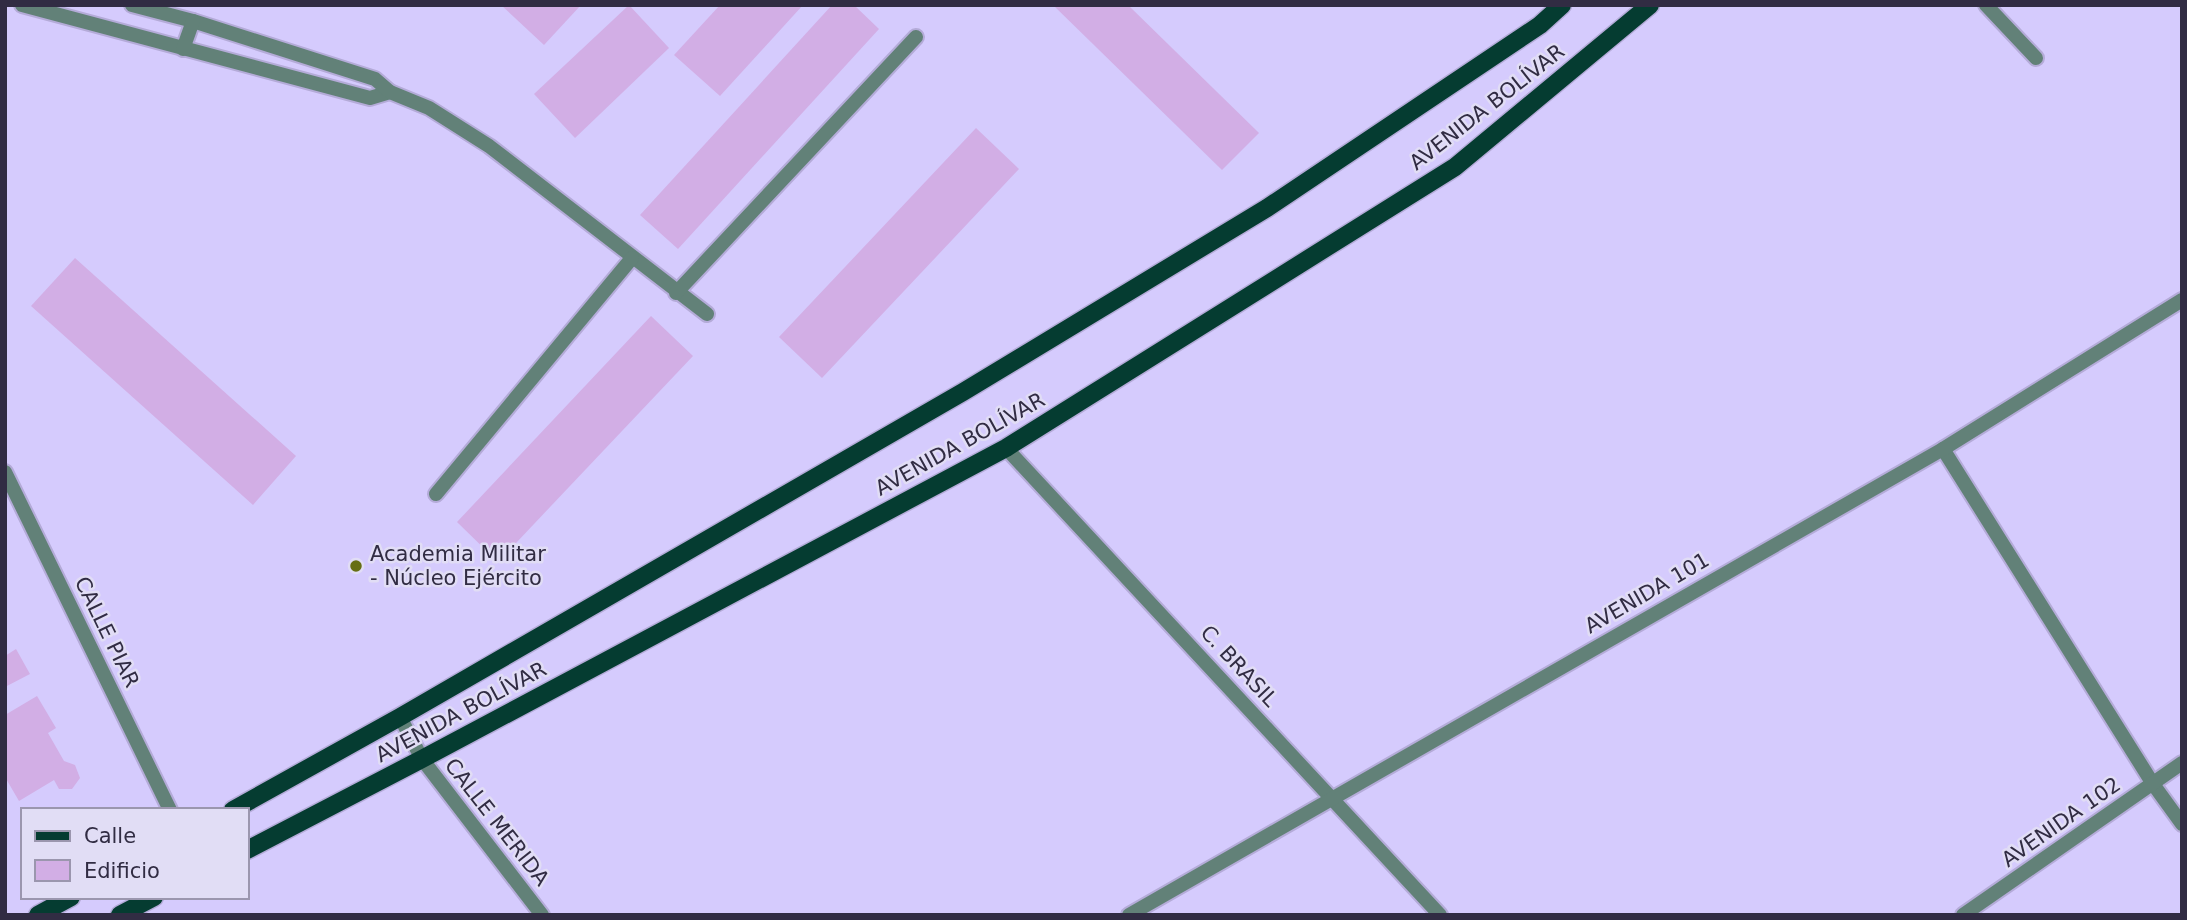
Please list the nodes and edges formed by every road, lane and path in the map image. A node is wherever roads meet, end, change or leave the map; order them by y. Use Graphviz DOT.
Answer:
graph roads {
  1 [pos="22,5"];
  2 [pos="132,5"];
  3 [pos="1562,5"];
  4 [pos="1650,5"];
  5 [pos="1986,5"];
  6 [pos="40,8"];
  7 [pos="193,21"];
  8 [pos="916,37"];
  9 [pos="183,49"];
  10 [pos="2036,58"];
  11 [pos="390,92"];
  12 [pos="632,258"];
  13 [pos="676,293"];
  14 [pos="2182,300"];
  15 [pos="707,314"];
  16 [pos="1006,448"];
  17 [pos="1943,449"];
  18 [pos="5,472"];
  19 [pos="436,494"];
  20 [pos="400,717"];
  21 [pos="422,760"];
  22 [pos="2182,763"];
  23 [pos="2153,784"];
  24 [pos="1332,796"];
  25 [pos="169,808"];
  26 [pos="237,808"];
  27 [pos="2182,824"];
  28 [pos="248,849"];
  29 [pos="67,899"];
  30 [pos="150,899"];
  31 [pos="38,915"];
  32 [pos="120,915"];
  33 [pos="542,915"];
  34 [pos="1129,915"];
  35 [pos="1440,915"];
  36 [pos="1963,915"];
  1 -- 6 [label="street"];
  2 -- 7 [label="street"];
  3 -- 20 [label="main road, AVENIDA BOLÍVAR"];
  4 -- 16 [label="main road, AVENIDA BOLÍVAR"];
  5 -- 10 [label="street"];
  6 -- 9 [label="street"];
  7 -- 9 [label="street"];
  7 -- 11 [label="street"];
  8 -- 13 [label="street"];
  9 -- 11 [label="street"];
  11 -- 12 [label="street"];
  12 -- 13 [label="street"];
  12 -- 19 [label="street"];
  13 -- 15 [label="street"];
  14 -- 17 [label="street, AVENIDA 101"];
  16 -- 21 [label="main road, AVENIDA BOLÍVAR"];
  16 -- 24 [label="street, C. BRASIL"];
  17 -- 23 [label="street"];
  17 -- 24 [label="street, AVENIDA 101"];
  18 -- 25 [label="street, CALLE PIAR"];
  20 -- 21 [label="street, CALLE MERIDA"];
  20 -- 26 [label="main road, AVENIDA BOLÍVAR"];
  21 -- 28 [label="main road, AVENIDA BOLÍVAR"];
  21 -- 33 [label="street, CALLE MERIDA"];
  22 -- 23 [label="street, AVENIDA 102"];
  23 -- 27 [label="street"];
  23 -- 36 [label="street, AVENIDA 102"];
  24 -- 34 [label="street, AVENIDA 101"];
  24 -- 35 [label="street, C. BRASIL"];
  29 -- 31 [label="main road"];
  30 -- 32 [label="main road"];
}
